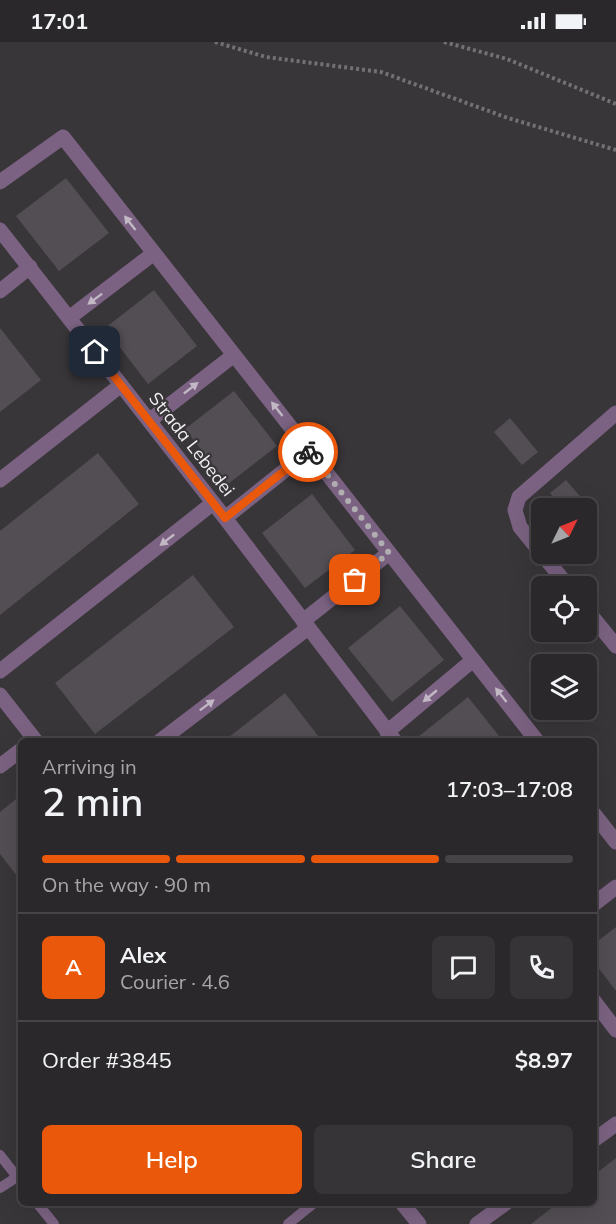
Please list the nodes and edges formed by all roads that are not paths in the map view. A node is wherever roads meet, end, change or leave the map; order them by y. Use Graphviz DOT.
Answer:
graph roads {
  1 [pos="0,182"];
  2 [pos="0,230"];
  3 [pos="154,253"];
  4 [pos="30,267"];
  5 [pos="0,291"];
  6 [pos="69,318"];
  7 [pos="234,355"];
  8 [pos="121,385"];
  9 [pos="616,413"];
  10 [pos="149,421"];
  11 [pos="309,451"];
  12 [pos="0,480"];
  13 [pos="213,503"];
  14 [pos="225,518"];
  15 [pos="389,553"];
  16 [pos="560,576"];
  17 [pos="597,623"];
  18 [pos="306,624"];
  19 [pos="616,646"];
  20 [pos="473,660"];
  21 [pos="0,671"];
  22 [pos="0,695"];
  23 [pos="391,736"];
  24 [pos="32,738"];
  25 [pos="164,738"];
  26 [pos="535,738"];
  27 [pos="18,752"];
  28 [pos="0,766"];
  29 [pos="597,818"];
  30 [pos="616,842"];
  31 [pos="616,887"];
  32 [pos="597,902"];
  33 [pos="597,1005"];
  34 [pos="616,1030"];
  35 [pos="616,1124"];
  36 [pos="597,1138"];
  37 [pos="0,1155"];
  38 [pos="18,1178"];
  39 [pos="18,1179"];
  40 [pos="0,1188"];
  41 [pos="39,1206"];
  42 [pos="310,1206"];
  43 [pos="404,1206"];
  44 [pos="502,1206"];
  45 [pos="54,1224"];
  46 [pos="288,1224"];
  47 [pos="419,1224"];
  48 [pos="477,1224"];
  3 -- 1 [label="street, one-way"];
  2 -- 4 [label="street, Strada Lebedei"];
  3 -- 6 [label="street, one-way"];
  3 -- 7 [label="street"];
  4 -- 5 [label="street"];
  4 -- 6 [label="street, Strada Lebedei"];
  6 -- 8 [label="street, Strada Lebedei"];
  10 -- 7 [label="street, one-way"];
  11 -- 7 [label="street, one-way"];
  8 -- 10 [label="street, Strada Lebedei"];
  8 -- 12 [label="street"];
  9 -- 16 [label="street"];
  10 -- 13 [label="street, Strada Lebedei"];
  11 -- 14 [label="street"];
  11 -- 15 [label="street"];
  13 -- 14 [label="street, Strada Lebedei"];
  13 -- 21 [label="street, one-way"];
  14 -- 18 [label="street, Strada Lebedei"];
  15 -- 18 [label="street"];
  15 -- 20 [label="street"];
  17 -- 19 [label="street"];
  18 -- 23 [label="street, Strada Lebedei"];
  25 -- 18 [label="street, one-way"];
  20 -- 23 [label="street, one-way"];
  26 -- 20 [label="street, one-way"];
  22 -- 24 [label="street"];
  27 -- 28 [label="street"];
  29 -- 30 [label="street"];
  31 -- 32 [label="street"];
  33 -- 34 [label="street"];
  35 -- 36 [label="street"];
  37 -- 38 [label="lane"];
  39 -- 40 [label="lane"];
  41 -- 45 [label="lane"];
  42 -- 46 [label="lane"];
  43 -- 47 [label="street"];
  44 -- 48 [label="street"];
}
